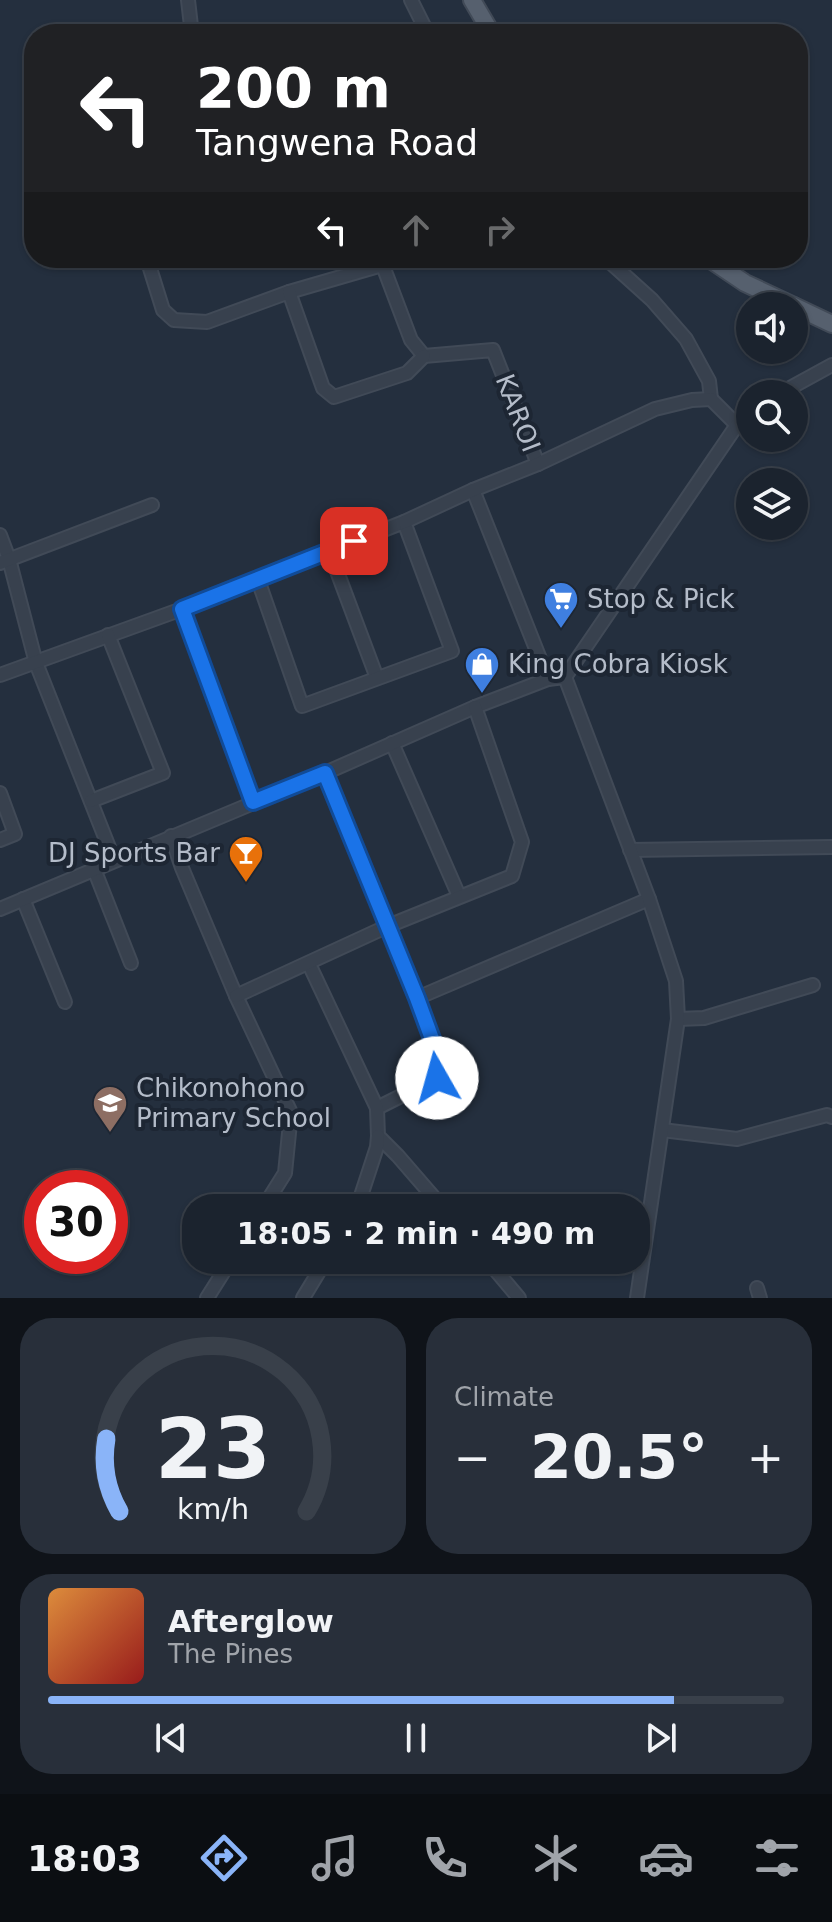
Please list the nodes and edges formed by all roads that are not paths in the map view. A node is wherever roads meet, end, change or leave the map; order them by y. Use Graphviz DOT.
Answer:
graph roads {
  1 [pos="188,0"];
  2 [pos="411,0"];
  3 [pos="472,0"];
  4 [pos="191,24"];
  5 [pos="423,24"];
  6 [pos="486,24"];
  7 [pos="150,268"];
  8 [pos="360,268"];
  9 [pos="384,268"];
  10 [pos="617,268"];
  11 [pos="723,268"];
  12 [pos="289,292"];
  13 [pos="764,292"];
  14 [pos="808,313"];
  15 [pos="832,324"];
  16 [pos="424,356"];
  17 [pos="832,365"];
  18 [pos="805,380"];
  19 [pos="711,399"];
  20 [pos="736,424"];
  21 [pos="736,426"];
  22 [pos="538,464"];
  23 [pos="473,490"];
  24 [pos="152,505"];
  25 [pos="404,522"];
  26 [pos="0,535"];
  27 [pos="329,550"];
  28 [pos="4,561"];
  29 [pos="258,580"];
  30 [pos="182,609"];
  31 [pos="108,635"];
  32 [pos="36,663"];
  33 [pos="0,675"];
  34 [pos="565,677"];
  35 [pos="377,678"];
  36 [pos="548,679"];
  37 [pos="475,707"];
  38 [pos="392,743"];
  39 [pos="325,773"];
  40 [pos="0,793"];
  41 [pos="91,801"];
  42 [pos="253,802"];
  43 [pos="171,836"];
  44 [pos="0,840"];
  45 [pos="832,847"];
  46 [pos="630,850"];
  47 [pos="114,860"];
  48 [pos="94,869"];
  49 [pos="459,896"];
  50 [pos="23,899"];
  51 [pos="649,899"];
  52 [pos="0,909"];
  53 [pos="388,926"];
  54 [pos="131,963"];
  55 [pos="309,964"];
  56 [pos="813,985"];
  57 [pos="236,996"];
  58 [pos="417,998"];
  59 [pos="65,1002"];
  60 [pos="678,1019"];
  61 [pos="377,1108"];
  62 [pos="832,1117"];
  63 [pos="662,1130"];
  64 [pos="378,1136"];
  65 [pos="272,1194"];
  66 [pos="362,1194"];
  67 [pos="431,1194"];
  68 [pos="222,1274"];
  69 [pos="318,1274"];
  70 [pos="499,1274"];
  71 [pos="207,1298"];
  72 [pos="303,1298"];
  73 [pos="519,1298"];
  74 [pos="637,1298"];
  1 -- 4 [label="street"];
  2 -- 5 [label="street"];
  3 -- 6 [label="main road"];
  7 -- 12 [label="street"];
  8 -- 12 [label="street"];
  9 -- 16 [label="street"];
  10 -- 19 [label="street"];
  11 -- 13 [label="main road"];
  12 -- 16 [label="street"];
  14 -- 15 [label="main road"];
  16 -- 22 [label="street, KAROI"];
  17 -- 18 [label="street"];
  19 -- 20 [label="street"];
  19 -- 22 [label="street"];
  21 -- 34 [label="street"];
  22 -- 23 [label="street"];
  23 -- 25 [label="street"];
  23 -- 36 [label="street"];
  24 -- 28 [label="street"];
  25 -- 27 [label="street"];
  25 -- 35 [label="street"];
  26 -- 28 [label="street"];
  27 -- 29 [label="street"];
  27 -- 35 [label="street"];
  28 -- 32 [label="street"];
  29 -- 30 [label="street"];
  29 -- 35 [label="street"];
  30 -- 31 [label="street"];
  30 -- 42 [label="street"];
  31 -- 32 [label="street"];
  31 -- 41 [label="street"];
  32 -- 33 [label="street"];
  32 -- 41 [label="street"];
  34 -- 36 [label="street"];
  34 -- 46 [label="street"];
  36 -- 37 [label="street"];
  37 -- 38 [label="street"];
  37 -- 49 [label="street"];
  38 -- 39 [label="street"];
  38 -- 49 [label="street"];
  39 -- 42 [label="street"];
  39 -- 53 [label="street"];
  40 -- 44 [label="street"];
  41 -- 47 [label="street"];
  42 -- 43 [label="street"];
  43 -- 47 [label="street"];
  43 -- 57 [label="street"];
  45 -- 46 [label="street"];
  46 -- 51 [label="street"];
  47 -- 48 [label="street"];
  48 -- 50 [label="street"];
  48 -- 54 [label="street"];
  49 -- 53 [label="street"];
  50 -- 52 [label="street"];
  50 -- 59 [label="street"];
  51 -- 58 [label="street"];
  51 -- 60 [label="street"];
  53 -- 55 [label="street"];
  53 -- 58 [label="street"];
  55 -- 57 [label="street"];
  55 -- 61 [label="street"];
  56 -- 60 [label="street"];
  57 -- 65 [label="street"];
  58 -- 61 [label="street"];
  60 -- 63 [label="street"];
  61 -- 64 [label="street"];
  62 -- 63 [label="street"];
  63 -- 74 [label="street"];
  64 -- 66 [label="street"];
  64 -- 67 [label="street"];
  68 -- 71 [label="street"];
  69 -- 72 [label="street"];
  70 -- 73 [label="street"];
}
